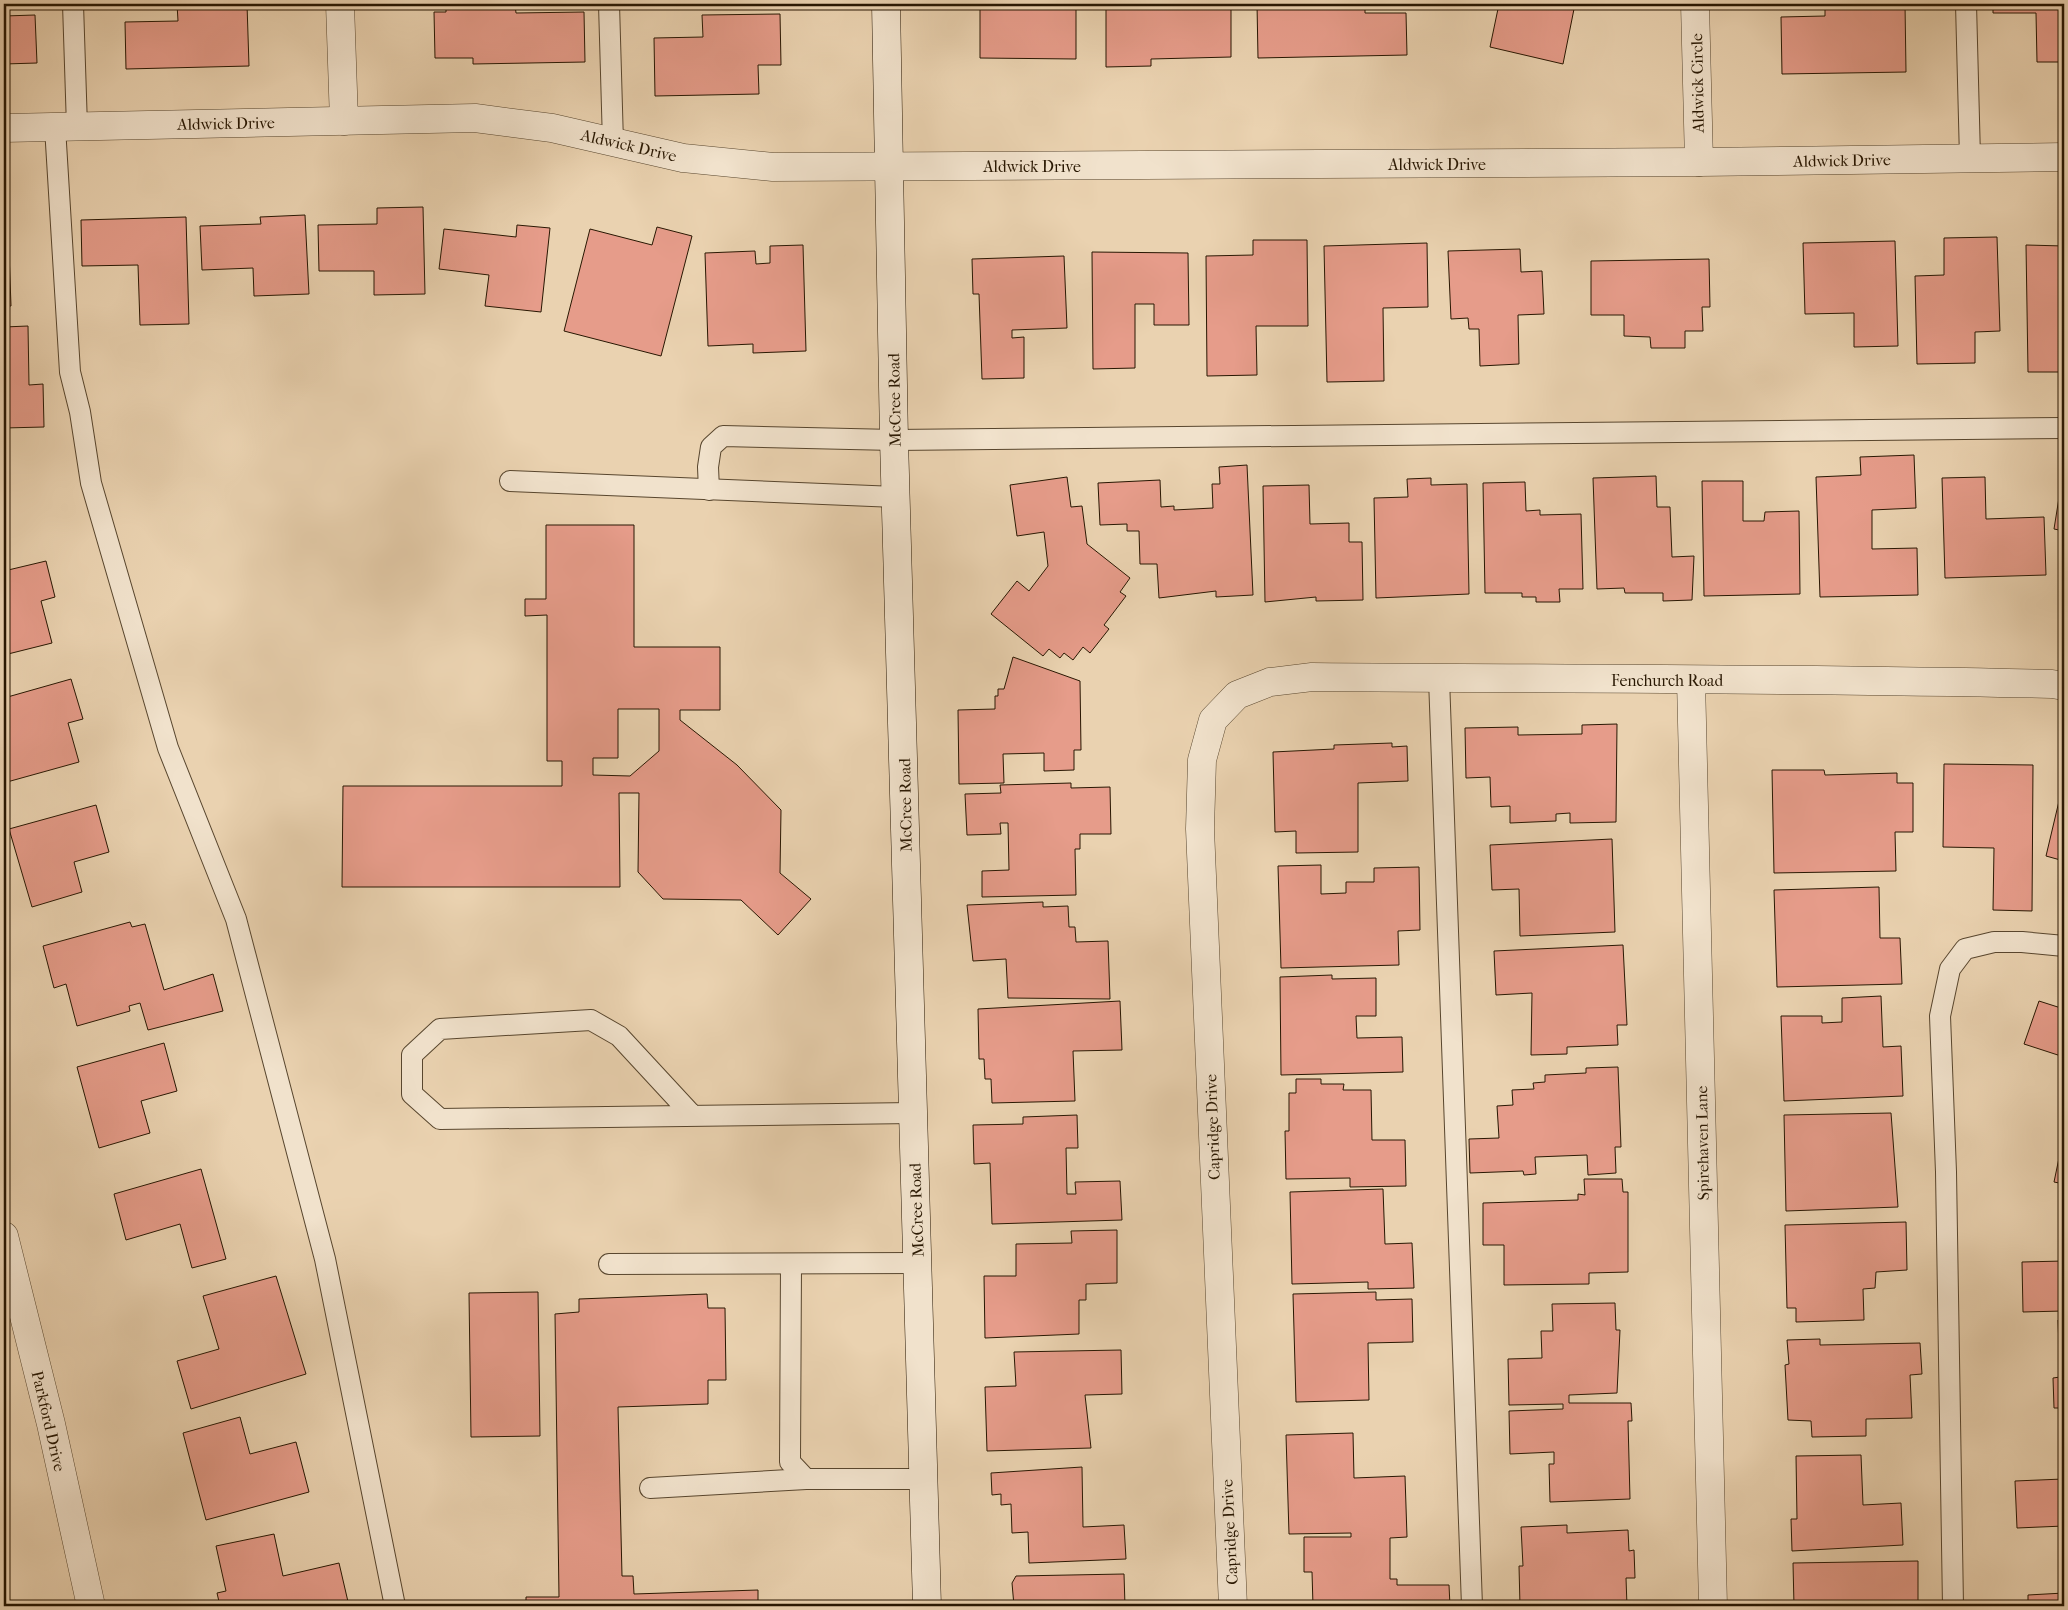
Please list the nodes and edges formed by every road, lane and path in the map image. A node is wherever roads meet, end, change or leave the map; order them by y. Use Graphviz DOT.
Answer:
graph roads {
  1 [pos="73,4"];
  2 [pos="340,4"];
  3 [pos="609,4"];
  4 [pos="886,4"];
  5 [pos="1695,4"];
  6 [pos="1966,4"];
  7 [pos="344,121"];
  8 [pos="66,127"];
  9 [pos="4,128"];
  10 [pos="613,143"];
  11 [pos="2064,157"];
  12 [pos="1970,158"];
  13 [pos="1699,162"];
  14 [pos="890,167"];
  15 [pos="2064,428"];
  16 [pos="894,440"];
  17 [pos="510,481"];
  18 [pos="709,490"];
  19 [pos="896,497"];
  20 [pos="1440,678"];
  21 [pos="1691,680"];
  22 [pos="1270,682"];
  23 [pos="2064,686"];
  24 [pos="2064,946"];
  25 [pos="913,1113"];
  26 [pos="693,1116"];
  27 [pos="4,1236"];
  28 [pos="918,1263"];
  29 [pos="609,1264"];
  30 [pos="791,1264"];
  31 [pos="806,1479"];
  32 [pos="923,1479"];
  33 [pos="650,1488"];
  34 [pos="91,1606"];
  35 [pos="395,1606"];
  36 [pos="928,1606"];
  37 [pos="1233,1606"];
  38 [pos="1472,1606"];
  39 [pos="1713,1606"];
  40 [pos="1953,1606"];
  1 -- 8 [label="lane"];
  2 -- 7 [label="street"];
  3 -- 10 [label="lane"];
  4 -- 14 [label="street, McCree Road"];
  5 -- 13 [label="street, Aldwick Circle"];
  6 -- 12 [label="lane"];
  7 -- 8 [label="street, Aldwick Drive"];
  7 -- 10 [label="street, Aldwick Drive"];
  8 -- 9 [label="street, Aldwick Drive"];
  8 -- 35 [label="lane"];
  10 -- 14 [label="street, Aldwick Drive"];
  11 -- 12 [label="street, Aldwick Drive"];
  12 -- 13 [label="street, Aldwick Drive"];
  13 -- 14 [label="street, Aldwick Drive"];
  14 -- 16 [label="street, McCree Road"];
  15 -- 16 [label="lane"];
  16 -- 18 [label="lane"];
  16 -- 19 [label="street, McCree Road"];
  17 -- 18 [label="lane"];
  18 -- 19 [label="lane"];
  19 -- 25 [label="street, McCree Road"];
  20 -- 21 [label="street, Fenchurch Road"];
  20 -- 22 [label="street, Fenchurch Road"];
  20 -- 38 [label="lane"];
  21 -- 23 [label="street, Fenchurch Road"];
  21 -- 39 [label="street, Spirehaven Lane"];
  22 -- 37 [label="street, Capridge Drive"];
  24 -- 40 [label="lane"];
  25 -- 26 [label="lane"];
  25 -- 28 [label="street, McCree Road"];
  26 -- 26 [label="lane"];
  27 -- 34 [label="street, Parkford Drive"];
  28 -- 30 [label="lane"];
  28 -- 32 [label="street, McCree Road"];
  29 -- 30 [label="lane"];
  30 -- 31 [label="lane"];
  31 -- 32 [label="lane"];
  31 -- 33 [label="lane"];
  32 -- 36 [label="street, McCree Road"];
}
